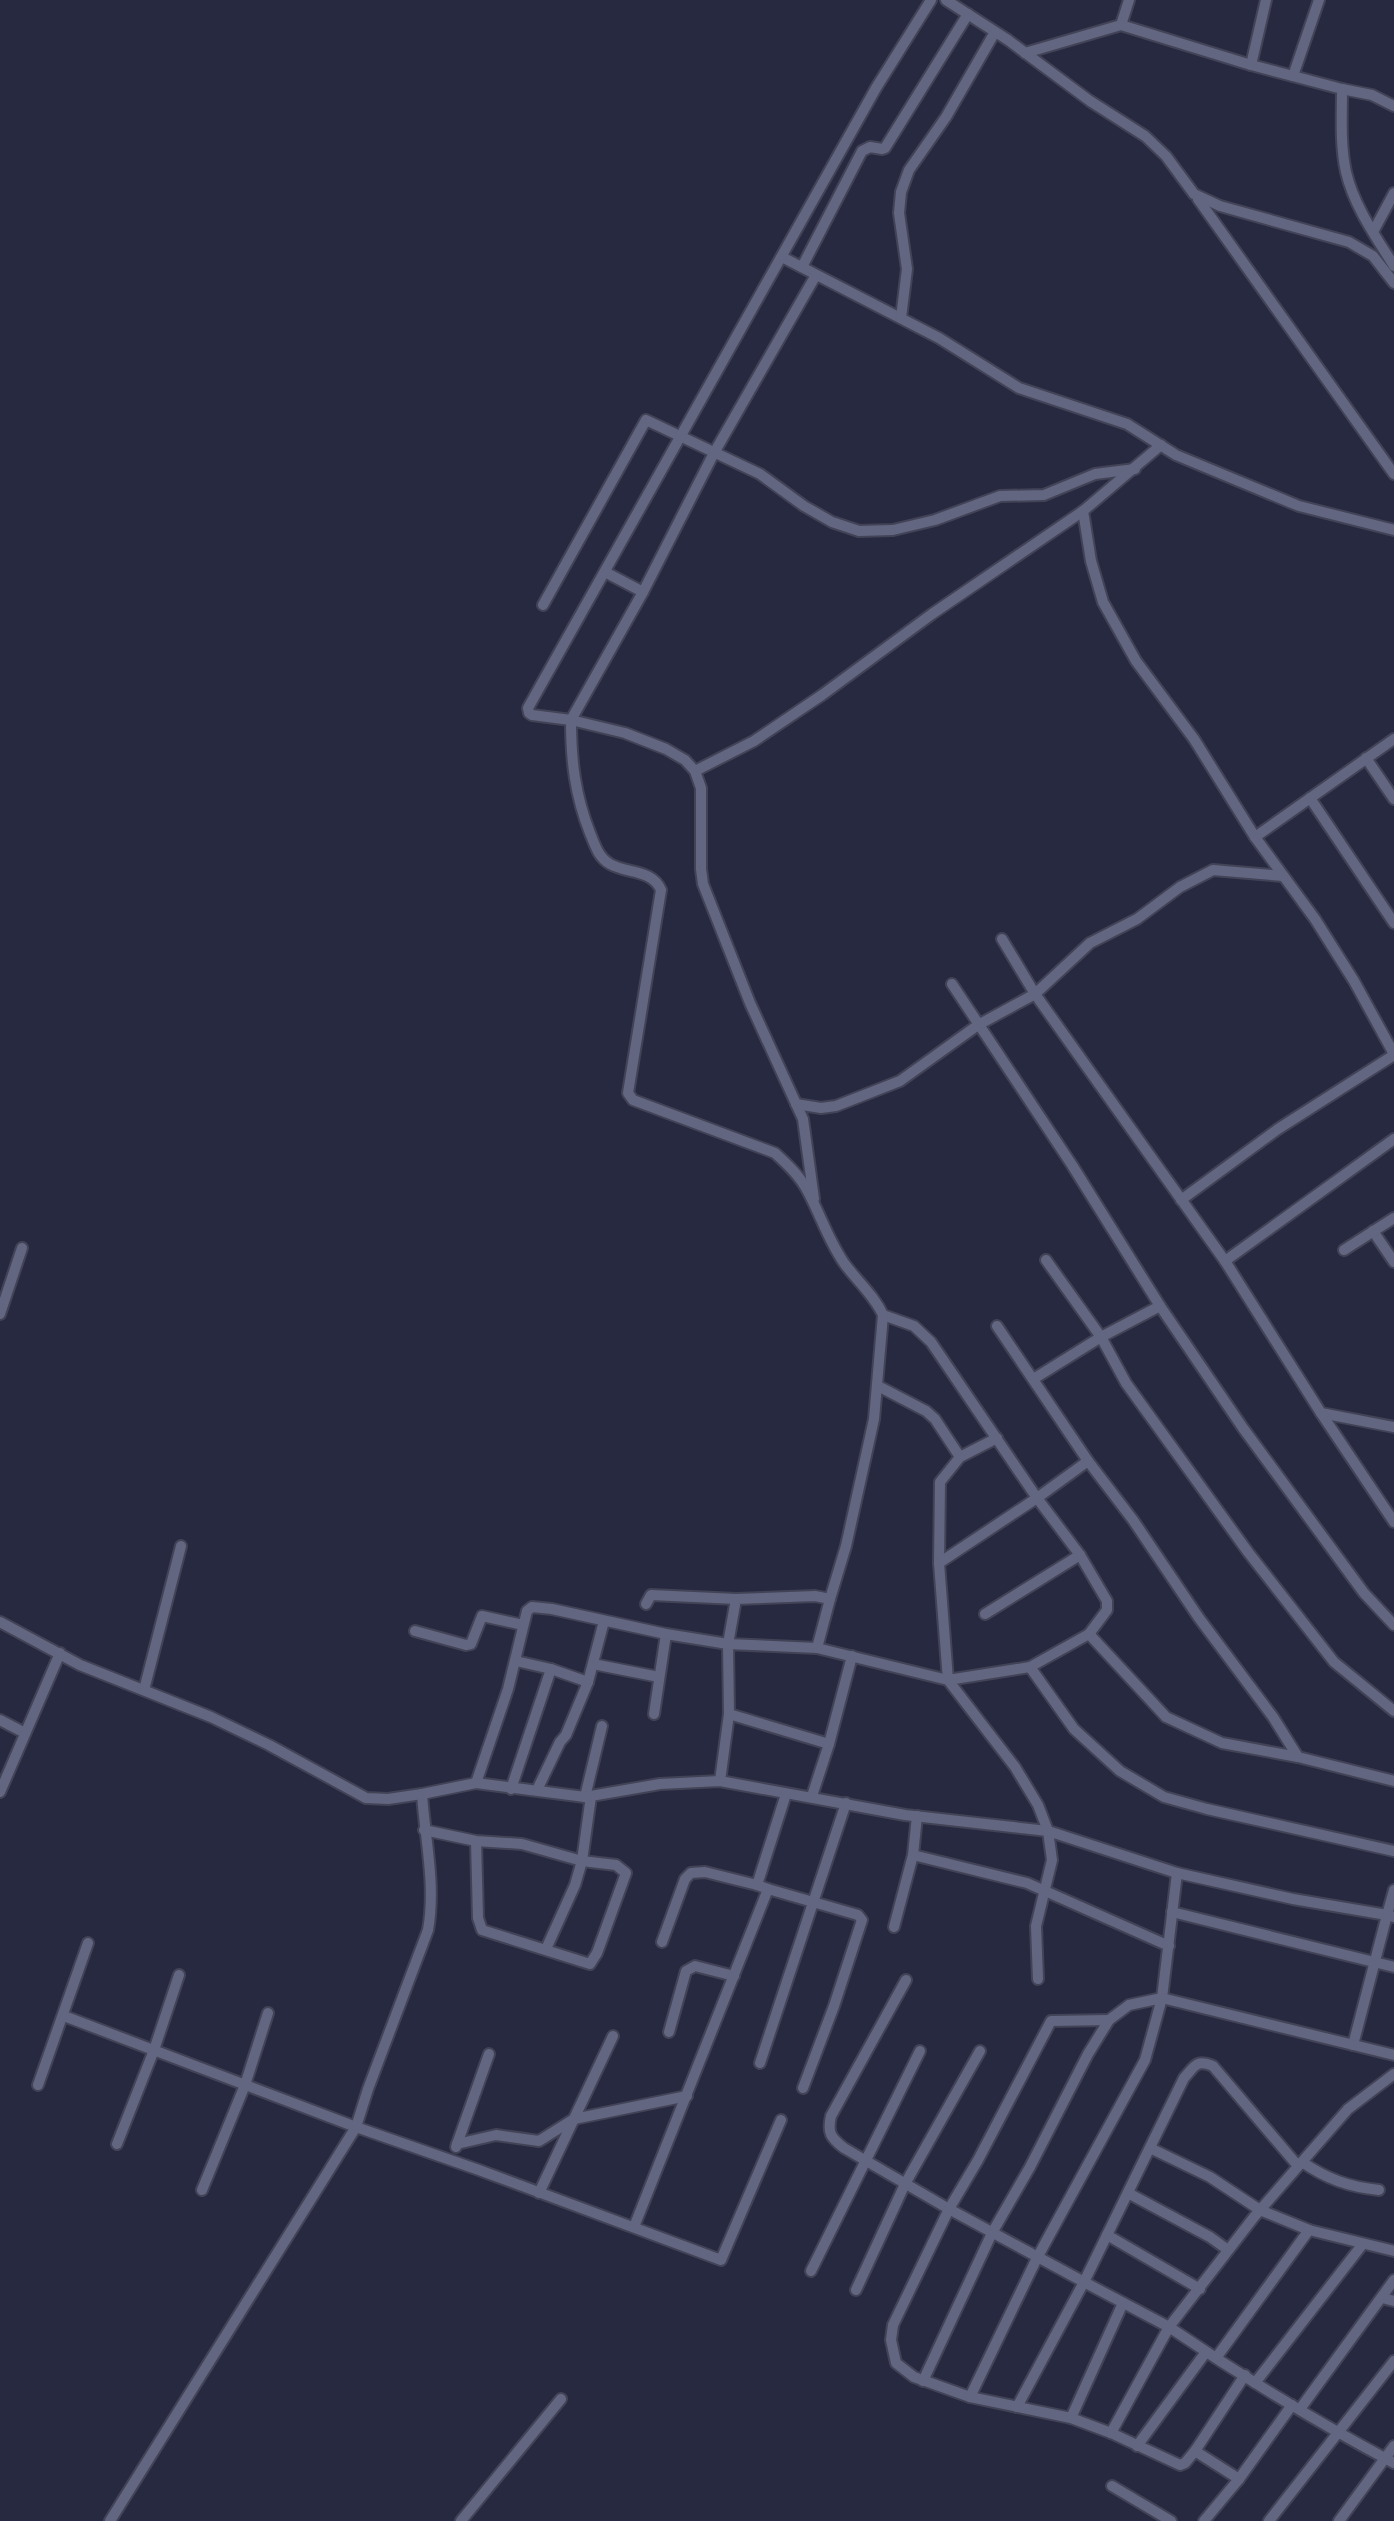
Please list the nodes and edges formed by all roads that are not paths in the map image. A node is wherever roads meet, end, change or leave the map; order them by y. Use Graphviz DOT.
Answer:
graph roads {
  1 [pos="931,0"];
  2 [pos="946,0"];
  3 [pos="1129,0"];
  4 [pos="1266,0"];
  5 [pos="1318,0"];
  6 [pos="968,14"];
  7 [pos="1121,25"];
  8 [pos="995,32"];
  9 [pos="1024,53"];
  10 [pos="1251,65"];
  11 [pos="1293,76"];
  12 [pos="1342,89"];
  13 [pos="1394,106"];
  14 [pos="1394,193"];
  15 [pos="1194,194"];
  16 [pos="1373,232"];
  17 [pos="782,257"];
  18 [pos="1394,266"];
  19 [pos="802,267"];
  20 [pos="816,274"];
  21 [pos="1394,283"];
  22 [pos="901,318"];
  23 [pos="680,436"];
  24 [pos="1161,445"];
  25 [pos="714,453"];
  26 [pos="1135,469"];
  27 [pos="1394,474"];
  28 [pos="1083,511"];
  29 [pos="1394,530"];
  30 [pos="605,572"];
  31 [pos="643,592"];
  32 [pos="543,605"];
  33 [pos="571,720"];
  34 [pos="1394,739"];
  35 [pos="1366,758"];
  36 [pos="695,771"];
  37 [pos="1310,798"];
  38 [pos="1394,799"];
  39 [pos="1255,837"];
  40 [pos="1283,876"];
  41 [pos="1394,923"];
  42 [pos="1002,939"];
  43 [pos="952,984"];
  44 [pos="1035,994"];
  45 [pos="978,1024"];
  46 [pos="1394,1055"];
  47 [pos="796,1104"];
  48 [pos="1394,1139"];
  49 [pos="1181,1200"];
  50 [pos="816,1211"];
  51 [pos="1394,1218"];
  52 [pos="1373,1231"];
  53 [pos="22,1248"];
  54 [pos="1344,1250"];
  55 [pos="1046,1260"];
  56 [pos="1225,1261"];
  57 [pos="1394,1262"];
  58 [pos="1160,1306"];
  59 [pos="0,1314"];
  60 [pos="883,1316"];
  61 [pos="997,1326"];
  62 [pos="1101,1337"];
  63 [pos="1035,1378"];
  64 [pos="878,1386"];
  65 [pos="1321,1413"];
  66 [pos="1394,1427"];
  67 [pos="997,1438"];
  68 [pos="960,1457"];
  69 [pos="1088,1461"];
  70 [pos="1037,1498"];
  71 [pos="1394,1522"];
  72 [pos="181,1546"];
  73 [pos="1080,1555"];
  74 [pos="939,1563"];
  75 [pos="736,1599"];
  76 [pos="830,1599"];
  77 [pos="646,1604"];
  78 [pos="985,1614"];
  79 [pos="604,1621"];
  80 [pos="0,1622"];
  81 [pos="523,1625"];
  82 [pos="1394,1625"];
  83 [pos="415,1631"];
  84 [pos="666,1634"];
  85 [pos="1089,1634"];
  86 [pos="728,1644"];
  87 [pos="817,1648"];
  88 [pos="60,1653"];
  89 [pos="852,1656"];
  90 [pos="516,1661"];
  91 [pos="593,1664"];
  92 [pos="1030,1667"];
  93 [pos="551,1669"];
  94 [pos="659,1677"];
  95 [pos="948,1680"];
  96 [pos="588,1682"];
  97 [pos="144,1690"];
  98 [pos="1394,1711"];
  99 [pos="654,1714"];
  100 [pos="729,1714"];
  101 [pos="0,1720"];
  102 [pos="602,1726"];
  103 [pos="25,1733"];
  104 [pos="829,1744"];
  105 [pos="1298,1757"];
  106 [pos="720,1781"];
  107 [pos="1394,1781"];
  108 [pos="476,1783"];
  109 [pos="511,1789"];
  110 [pos="537,1790"];
  111 [pos="0,1792"];
  112 [pos="422,1794"];
  113 [pos="786,1794"];
  114 [pos="588,1796"];
  115 [pos="812,1797"];
  116 [pos="846,1803"];
  117 [pos="917,1816"];
  118 [pos="424,1830"];
  119 [pos="1048,1831"];
  120 [pos="476,1841"];
  121 [pos="1394,1851"];
  122 [pos="913,1855"];
  123 [pos="582,1862"];
  124 [pos="1177,1873"];
  125 [pos="763,1887"];
  126 [pos="1394,1890"];
  127 [pos="1044,1891"];
  128 [pos="815,1903"];
  129 [pos="1172,1912"];
  130 [pos="1391,1916"];
  131 [pos="894,1926"];
  132 [pos="662,1942"];
  133 [pos="88,1943"];
  134 [pos="1169,1946"];
  135 [pos="546,1949"];
  136 [pos="1374,1962"];
  137 [pos="1394,1967"];
  138 [pos="180,1976"];
  139 [pos="734,1976"];
  140 [pos="1038,1979"];
  141 [pos="906,1980"];
  142 [pos="1162,1998"];
  143 [pos="268,2013"];
  144 [pos="64,2016"];
  145 [pos="1109,2020"];
  146 [pos="669,2032"];
  147 [pos="613,2036"];
  148 [pos="1353,2045"];
  149 [pos="154,2050"];
  150 [pos="920,2051"];
  151 [pos="980,2051"];
  152 [pos="489,2054"];
  153 [pos="1394,2055"];
  154 [pos="760,2063"];
  155 [pos="1394,2074"];
  156 [pos="38,2085"];
  157 [pos="245,2085"];
  158 [pos="803,2088"];
  159 [pos="687,2096"];
  160 [pos="574,2119"];
  161 [pos="781,2120"];
  162 [pos="356,2127"];
  163 [pos="117,2144"];
  164 [pos="457,2144"];
  165 [pos="1150,2148"];
  166 [pos="451,2160"];
  167 [pos="866,2161"];
  168 [pos="1300,2164"];
  169 [pos="905,2184"];
  170 [pos="202,2190"];
  171 [pos="1379,2190"];
  172 [pos="539,2193"];
  173 [pos="1128,2193"];
  174 [pos="949,2209"];
  175 [pos="1260,2210"];
  176 [pos="634,2227"];
  177 [pos="1309,2230"];
  178 [pos="992,2233"];
  179 [pos="1107,2235"];
  180 [pos="1362,2245"];
  181 [pos="1228,2250"];
  182 [pos="1394,2251"];
  183 [pos="1037,2258"];
  184 [pos="811,2271"];
  185 [pos="1394,2280"];
  186 [pos="1084,2282"];
  187 [pos="856,2289"];
  188 [pos="1200,2289"];
  189 [pos="1382,2298"];
  190 [pos="1394,2301"];
  191 [pos="1124,2303"];
  192 [pos="1169,2327"];
  193 [pos="1206,2352"];
  194 [pos="1216,2358"];
  195 [pos="1394,2361"];
  196 [pos="1245,2375"];
  197 [pos="923,2381"];
  198 [pos="1256,2383"];
  199 [pos="970,2397"];
  200 [pos="561,2399"];
  201 [pos="1017,2407"];
  202 [pos="1296,2407"];
  203 [pos="1071,2418"];
  204 [pos="1111,2433"];
  205 [pos="1338,2433"];
  206 [pos="1137,2446"];
  207 [pos="1394,2446"];
  208 [pos="1195,2451"];
  209 [pos="1390,2461"];
  210 [pos="1239,2479"];
  211 [pos="1112,2486"];
  212 [pos="110,2521"];
  213 [pos="461,2521"];
  214 [pos="1171,2521"];
  215 [pos="1204,2521"];
  216 [pos="1269,2521"];
  217 [pos="1339,2521"];
  1 -- 17 [label="street"];
  2 -- 6 [label="street"];
  3 -- 7 [label="street"];
  4 -- 10 [label="street"];
  5 -- 11 [label="street"];
  6 -- 8 [label="street"];
  6 -- 19 [label="street"];
  7 -- 9 [label="street"];
  7 -- 10 [label="street"];
  8 -- 9 [label="street"];
  8 -- 22 [label="street"];
  9 -- 15 [label="street"];
  10 -- 11 [label="street"];
  11 -- 12 [label="street"];
  12 -- 13 [label="street"];
  12 -- 16 [label="street"];
  14 -- 16 [label="street"];
  15 -- 21 [label="street"];
  15 -- 27 [label="street"];
  16 -- 18 [label="street"];
  17 -- 19 [label="street"];
  17 -- 23 [label="street"];
  19 -- 20 [label="street"];
  20 -- 22 [label="street"];
  20 -- 25 [label="street"];
  22 -- 24 [label="street"];
  23 -- 25 [label="street"];
  23 -- 30 [label="street"];
  23 -- 32 [label="street"];
  24 -- 26 [label="street"];
  24 -- 29 [label="street"];
  25 -- 26 [label="street"];
  25 -- 31 [label="street"];
  26 -- 28 [label="street"];
  28 -- 36 [label="street"];
  28 -- 39 [label="street"];
  30 -- 31 [label="street"];
  30 -- 33 [label="street"];
  31 -- 33 [label="street"];
  33 -- 36 [label="street"];
  33 -- 50 [label="street"];
  34 -- 35 [label="street"];
  35 -- 37 [label="street"];
  35 -- 38 [label="street"];
  36 -- 47 [label="street"];
  37 -- 39 [label="street"];
  37 -- 41 [label="street"];
  39 -- 40 [label="street"];
  40 -- 44 [label="street"];
  40 -- 46 [label="street"];
  42 -- 44 [label="street"];
  43 -- 45 [label="street"];
  44 -- 45 [label="street"];
  44 -- 49 [label="street"];
  45 -- 47 [label="street"];
  45 -- 58 [label="street"];
  46 -- 49 [label="street"];
  47 -- 50 [label="street"];
  48 -- 56 [label="street"];
  49 -- 56 [label="street"];
  50 -- 60 [label="street"];
  51 -- 52 [label="street"];
  52 -- 54 [label="street"];
  52 -- 57 [label="street"];
  53 -- 59 [label="street"];
  55 -- 62 [label="street"];
  56 -- 65 [label="street"];
  58 -- 62 [label="street"];
  58 -- 82 [label="street"];
  60 -- 64 [label="street"];
  60 -- 67 [label="street"];
  61 -- 63 [label="street"];
  62 -- 63 [label="street"];
  62 -- 98 [label="street"];
  63 -- 69 [label="street"];
  64 -- 68 [label="street"];
  64 -- 76 [label="street"];
  65 -- 66 [label="street"];
  65 -- 71 [label="street"];
  67 -- 68 [label="street"];
  67 -- 70 [label="street"];
  68 -- 74 [label="street"];
  69 -- 70 [label="street"];
  69 -- 105 [label="street"];
  70 -- 73 [label="street"];
  70 -- 74 [label="street"];
  72 -- 97 [label="street"];
  73 -- 78 [label="street"];
  73 -- 85 [label="street"];
  74 -- 95 [label="street"];
  75 -- 76 [label="street"];
  75 -- 77 [label="street"];
  75 -- 86 [label="street"];
  76 -- 87 [label="street"];
  79 -- 81 [label="street"];
  79 -- 84 [label="street"];
  79 -- 91 [label="street"];
  80 -- 88 [label="street"];
  81 -- 83 [label="street"];
  81 -- 90 [label="street"];
  84 -- 86 [label="street"];
  84 -- 94 [label="street"];
  85 -- 92 [label="street"];
  85 -- 105 [label="street"];
  86 -- 87 [label="street"];
  86 -- 100 [label="street"];
  87 -- 89 [label="street"];
  88 -- 97 [label="street"];
  88 -- 103 [label="street"];
  89 -- 95 [label="street"];
  89 -- 104 [label="street"];
  90 -- 93 [label="street"];
  90 -- 108 [label="street"];
  91 -- 94 [label="street"];
  91 -- 96 [label="street"];
  92 -- 95 [label="street"];
  92 -- 121 [label="street"];
  93 -- 96 [label="street"];
  93 -- 109 [label="street"];
  94 -- 99 [label="street"];
  95 -- 119 [label="street"];
  96 -- 110 [label="street"];
  97 -- 112 [label="street"];
  100 -- 104 [label="street"];
  100 -- 106 [label="street"];
  101 -- 103 [label="street"];
  102 -- 114 [label="street"];
  103 -- 111 [label="street"];
  104 -- 115 [label="street"];
  105 -- 107 [label="street"];
  106 -- 113 [label="street"];
  106 -- 114 [label="street"];
  108 -- 109 [label="street"];
  108 -- 112 [label="street"];
  109 -- 110 [label="street"];
  110 -- 114 [label="street"];
  112 -- 118 [label="street"];
  113 -- 115 [label="street"];
  113 -- 125 [label="street"];
  114 -- 123 [label="street"];
  115 -- 116 [label="street"];
  116 -- 117 [label="street"];
  116 -- 128 [label="street"];
  117 -- 119 [label="street"];
  117 -- 122 [label="street"];
  118 -- 120 [label="street"];
  118 -- 162 [label="street"];
  119 -- 124 [label="street"];
  119 -- 127 [label="street"];
  120 -- 123 [label="street"];
  120 -- 135 [label="street"];
  122 -- 127 [label="street"];
  122 -- 131 [label="street"];
  123 -- 135 [label="street"];
  123 -- 135 [label="street"];
  124 -- 129 [label="street"];
  124 -- 130 [label="street"];
  125 -- 128 [label="street"];
  125 -- 132 [label="street"];
  125 -- 139 [label="street"];
  126 -- 130 [label="street"];
  127 -- 134 [label="street"];
  127 -- 140 [label="street"];
  128 -- 154 [label="street"];
  128 -- 158 [label="street"];
  129 -- 134 [label="street"];
  129 -- 136 [label="street"];
  130 -- 136 [label="street"];
  133 -- 144 [label="street"];
  134 -- 142 [label="street"];
  136 -- 137 [label="street"];
  136 -- 148 [label="street"];
  138 -- 149 [label="street"];
  139 -- 146 [label="street"];
  139 -- 159 [label="street"];
  141 -- 167 [label="street"];
  142 -- 145 [label="street"];
  142 -- 148 [label="street"];
  142 -- 183 [label="street"];
  143 -- 157 [label="street"];
  144 -- 149 [label="street"];
  144 -- 156 [label="street"];
  145 -- 174 [label="street"];
  145 -- 178 [label="street"];
  147 -- 160 [label="street"];
  148 -- 153 [label="street"];
  149 -- 157 [label="street"];
  149 -- 163 [label="street"];
  150 -- 167 [label="street"];
  151 -- 169 [label="street"];
  152 -- 164 [label="street"];
  155 -- 168 [label="street"];
  157 -- 162 [label="street"];
  157 -- 170 [label="street"];
  159 -- 160 [label="street"];
  159 -- 176 [label="street"];
  160 -- 164 [label="street"];
  160 -- 172 [label="street"];
  161 -- 176 [label="street"];
  162 -- 166 [label="street"];
  162 -- 212 [label="street"];
  164 -- 166 [label="street"];
  165 -- 168 [label="street"];
  165 -- 173 [label="street"];
  165 -- 175 [label="street"];
  166 -- 172 [label="street"];
  167 -- 169 [label="street"];
  167 -- 184 [label="street"];
  168 -- 171 [label="street"];
  168 -- 175 [label="street"];
  169 -- 174 [label="street"];
  169 -- 187 [label="street"];
  172 -- 176 [label="street"];
  173 -- 179 [label="street"];
  173 -- 181 [label="street"];
  174 -- 178 [label="street"];
  174 -- 197 [label="street"];
  175 -- 177 [label="street"];
  175 -- 181 [label="street"];
  177 -- 180 [label="street"];
  177 -- 194 [label="street"];
  178 -- 183 [label="street"];
  178 -- 197 [label="street"];
  179 -- 186 [label="street"];
  179 -- 188 [label="street"];
  180 -- 182 [label="street"];
  180 -- 198 [label="street"];
  181 -- 188 [label="street"];
  183 -- 186 [label="street"];
  183 -- 199 [label="street"];
  185 -- 189 [label="street"];
  186 -- 191 [label="street"];
  186 -- 201 [label="street"];
  188 -- 192 [label="street"];
  189 -- 190 [label="street"];
  189 -- 202 [label="street"];
  191 -- 192 [label="street"];
  191 -- 203 [label="street"];
  192 -- 193 [label="street"];
  192 -- 204 [label="street"];
  193 -- 194 [label="street"];
  193 -- 206 [label="street"];
  194 -- 196 [label="street"];
  195 -- 205 [label="street"];
  196 -- 198 [label="street"];
  196 -- 208 [label="street"];
  197 -- 199 [label="street"];
  198 -- 202 [label="street"];
  199 -- 201 [label="street"];
  200 -- 213 [label="street"];
  201 -- 203 [label="street"];
  202 -- 205 [label="street"];
  202 -- 210 [label="street"];
  203 -- 204 [label="street"];
  204 -- 206 [label="street"];
  205 -- 209 [label="street"];
  205 -- 216 [label="street"];
  206 -- 208 [label="street"];
  207 -- 209 [label="street"];
  208 -- 210 [label="street"];
  209 -- 217 [label="street"];
  210 -- 215 [label="street"];
  211 -- 214 [label="street"];
}
